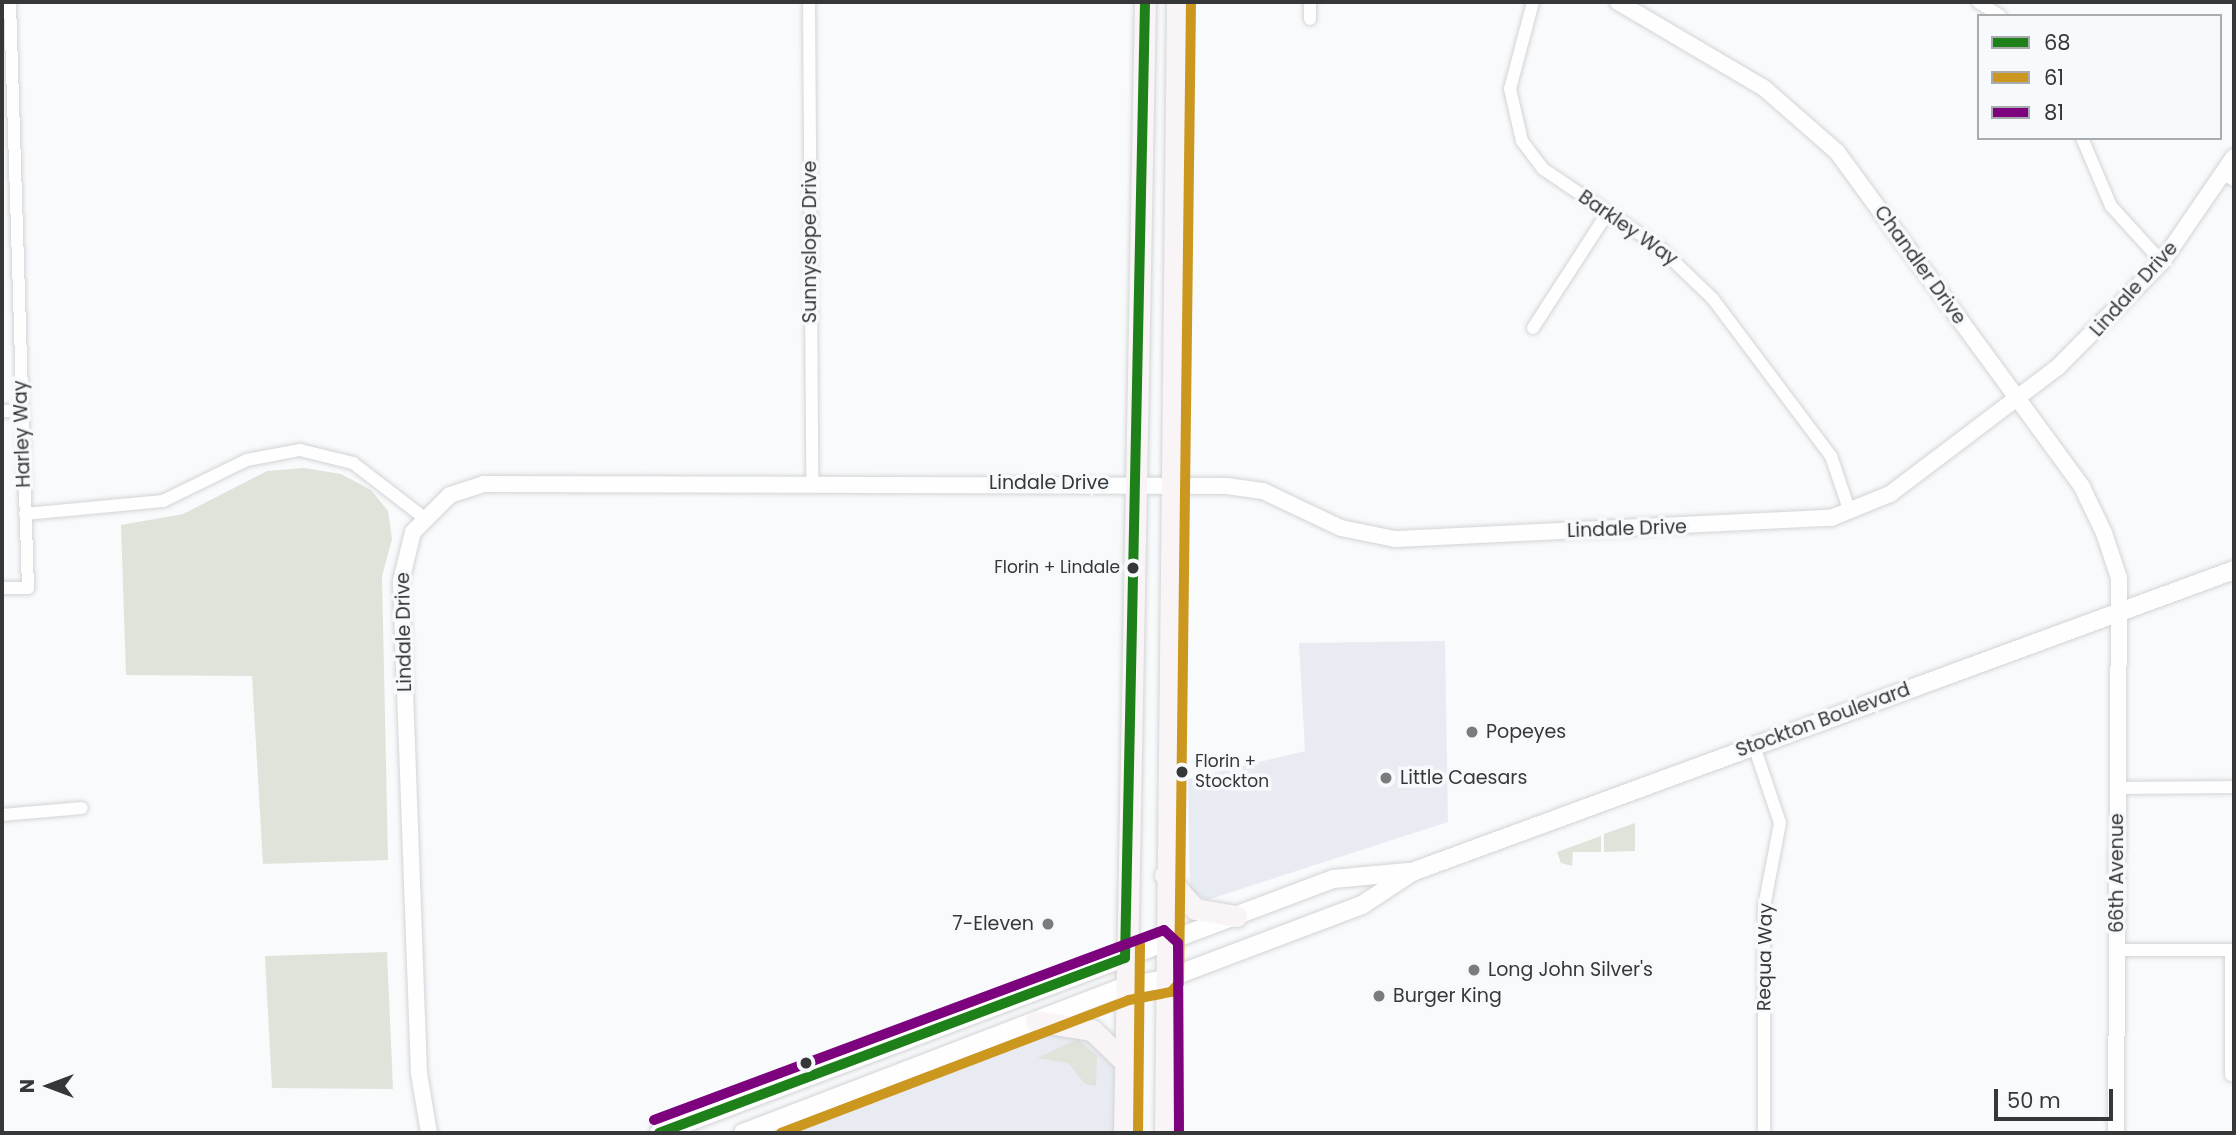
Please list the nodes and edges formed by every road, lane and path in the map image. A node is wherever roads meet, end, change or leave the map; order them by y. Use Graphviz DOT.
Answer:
graph roads {
  1 [pos="10,2"];
  2 [pos="809,2"];
  3 [pos="1145,2"];
  4 [pos="1177,2"];
  5 [pos="1310,2"];
  6 [pos="1533,2"];
  7 [pos="1618,2"];
  8 [pos="1978,2"];
  9 [pos="1997,14"];
  10 [pos="1310,19"];
  11 [pos="5,81"];
  12 [pos="2083,140"];
  13 [pos="2234,157"];
  14 [pos="2230,178"];
  15 [pos="1608,212"];
  16 [pos="2162,262"];
  17 [pos="1533,328"];
  18 [pos="2019,400"];
  19 [pos="2,411"];
  20 [pos="21,411"];
  21 [pos="812,483"];
  22 [pos="1138,484"];
  23 [pos="1173,485"];
  24 [pos="1850,512"];
  25 [pos="25,514"];
  26 [pos="423,517"];
  27 [pos="2234,570"];
  28 [pos="2,588"];
  29 [pos="2119,612"];
  30 [pos="1754,746"];
  31 [pos="2234,787"];
  32 [pos="2118,788"];
  33 [pos="82,808"];
  34 [pos="2,815"];
  35 [pos="1412,872"];
  36 [pos="1165,875"];
  37 [pos="1236,916"];
  38 [pos="1164,944"];
  39 [pos="2117,950"];
  40 [pos="2233,950"];
  41 [pos="1125,958"];
  42 [pos="1166,979"];
  43 [pos="1125,986"];
  44 [pos="1037,1021"];
  45 [pos="1125,1062"];
  46 [pos="2231,1075"];
  47 [pos="429,1133"];
  48 [pos="659,1133"];
  49 [pos="743,1133"];
  50 [pos="1124,1133"];
  51 [pos="1165,1133"];
  52 [pos="1764,1133"];
  53 [pos="2116,1133"];
  1 -- 11 [label="street, Harley Way"];
  2 -- 21 [label="street, Sunnyslope Drive"];
  3 -- 22 [label="main road"];
  4 -- 23 [label="main road"];
  5 -- 10 [label="street"];
  6 -- 15 [label="street, Barkley Way"];
  7 -- 18 [label="street, Chandler Drive"];
  8 -- 9 [label="street"];
  11 -- 20 [label="street, Harley Way"];
  12 -- 16 [label="street"];
  13 -- 14 [label="street, Lindale Drive"];
  14 -- 16 [label="street, Lindale Drive"];
  15 -- 17 [label="street"];
  15 -- 24 [label="street, Barkley Way"];
  16 -- 18 [label="street, Lindale Drive"];
  18 -- 24 [label="street, Lindale Drive"];
  18 -- 29 [label="street, Chandler Drive"];
  19 -- 20 [label="street"];
  20 -- 25 [label="street, Harley Way"];
  21 -- 22 [label="street, Lindale Drive"];
  21 -- 26 [label="street, Lindale Drive"];
  22 -- 23 [label="street, Lindale Drive"];
  22 -- 41 [label="main road"];
  23 -- 24 [label="street, Lindale Drive"];
  23 -- 36 [label="main road"];
  25 -- 26 [label="street"];
  25 -- 28 [label="street, Harley Way"];
  26 -- 47 [label="street, Lindale Drive"];
  27 -- 29 [label="main road, Stockton Boulevard"];
  29 -- 30 [label="main road, Stockton Boulevard"];
  29 -- 32 [label="street, 66th Avenue"];
  30 -- 35 [label="main road, Stockton Boulevard"];
  30 -- 52 [label="street, Requa Way"];
  31 -- 32 [label="street"];
  32 -- 39 [label="street, 66th Avenue"];
  33 -- 34 [label="street"];
  35 -- 37 [label="main road, Stockton Boulevard"];
  35 -- 42 [label="main road, Stockton Boulevard"];
  36 -- 37 [label="main road"];
  36 -- 38 [label="main road"];
  37 -- 38 [label="main road, Stockton Boulevard"];
  38 -- 41 [label="main road, Stockton Boulevard"];
  38 -- 42 [label="main road"];
  39 -- 40 [label="street"];
  39 -- 53 [label="street, 66th Avenue"];
  40 -- 46 [label="street"];
  41 -- 43 [label="main road"];
  41 -- 48 [label="main road, Stockton Boulevard"];
  42 -- 43 [label="main road, Stockton Boulevard"];
  42 -- 51 [label="main road"];
  43 -- 44 [label="main road, Stockton Boulevard"];
  43 -- 45 [label="main road"];
  44 -- 45 [label="main road"];
  44 -- 49 [label="main road, Stockton Boulevard"];
  45 -- 50 [label="main road"];
}
